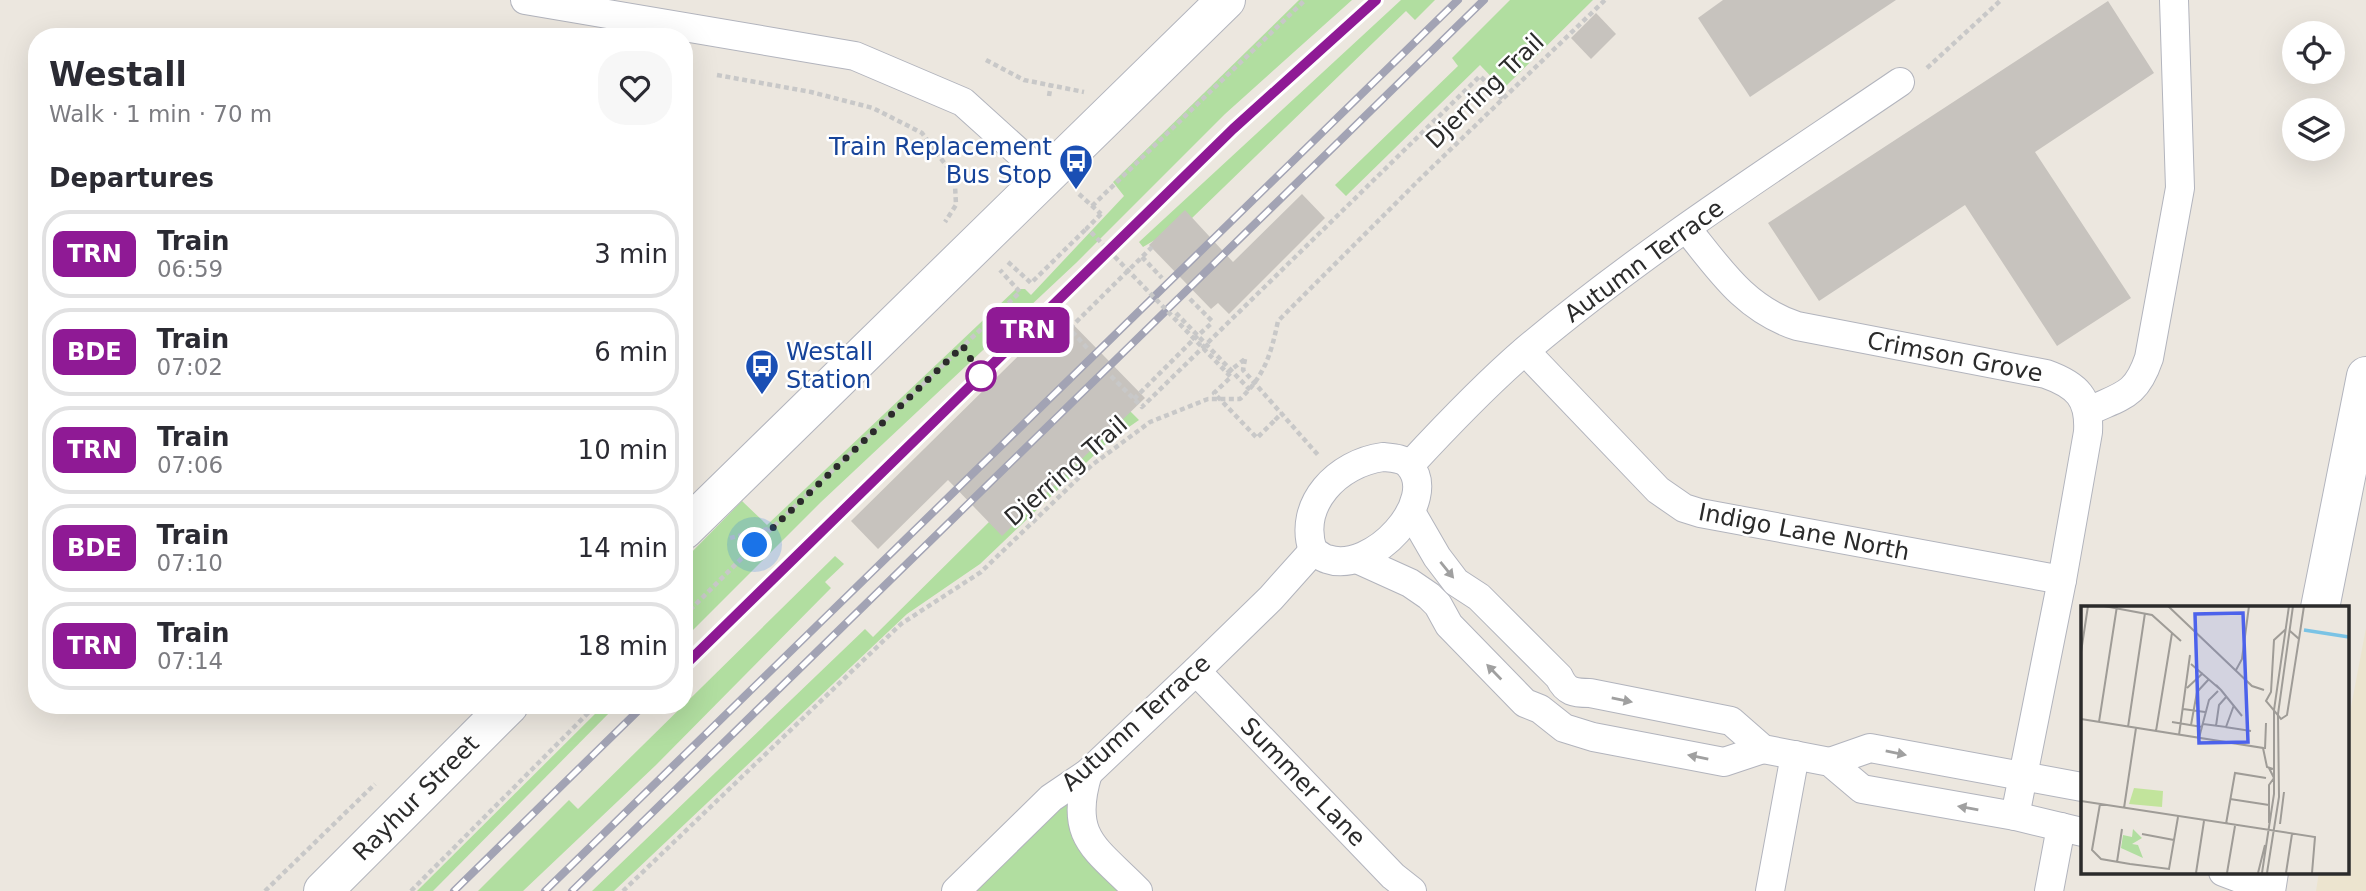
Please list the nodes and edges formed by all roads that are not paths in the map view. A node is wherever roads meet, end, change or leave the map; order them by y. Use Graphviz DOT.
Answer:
graph roads {
  1 [pos="526,0"];
  2 [pos="1226,0"];
  3 [pos="2174,0"];
  4 [pos="690,28"];
  5 [pos="693,28"];
  6 [pos="1910,78"];
  7 [pos="1045,176"];
  8 [pos="1687,229"];
  9 [pos="1525,351"];
  10 [pos="2366,376"];
  11 [pos="2089,411"];
  12 [pos="1410,465"];
  13 [pos="1411,512"];
  14 [pos="693,521"];
  15 [pos="1313,551"];
  16 [pos="1357,559"];
  17 [pos="2062,580"];
  18 [pos="2320,606"];
  19 [pos="1196,671"];
  20 [pos="500,714"];
  21 [pos="1763,749"];
  22 [pos="1795,755"];
  23 [pos="1830,762"];
  24 [pos="1088,773"];
  25 [pos="2022,777"];
  26 [pos="2081,787"];
  27 [pos="2015,816"];
  28 [pos="2072,829"];
  29 [pos="2231,874"];
  30 [pos="2267,883"];
  31 [pos="323,891"];
  32 [pos="956,891"];
  33 [pos="1138,891"];
  34 [pos="1412,891"];
  35 [pos="1770,891"];
  36 [pos="2049,891"];
  1 -- 4 [label="street"];
  2 -- 7 [label="main road"];
  3 -- 11 [label="street"];
  5 -- 7 [label="street"];
  6 -- 8 [label="street, Autumn Terrace"];
  7 -- 14 [label="main road"];
  8 -- 9 [label="street, Autumn Terrace"];
  8 -- 11 [label="street, Crimson Grove"];
  9 -- 12 [label="street, Autumn Terrace"];
  9 -- 17 [label="street, Indigo Lane North"];
  10 -- 18 [label="main road"];
  11 -- 17 [label="street"];
  12 -- 13 [label="street"];
  12 -- 15 [label="street"];
  13 -- 16 [label="street"];
  13 -- 21 [label="street, one-way"];
  15 -- 16 [label="street"];
  15 -- 19 [label="street, Autumn Terrace"];
  21 -- 16 [label="street, one-way"];
  17 -- 25 [label="street"];
  19 -- 24 [label="street, Autumn Terrace"];
  19 -- 34 [label="street, Summer Lane"];
  20 -- 31 [label="main road, Rayhur Street"];
  21 -- 22 [label="street"];
  22 -- 23 [label="street"];
  22 -- 35 [label="street"];
  23 -- 25 [label="street, one-way"];
  27 -- 23 [label="street, one-way"];
  24 -- 32 [label="street, Autumn Terrace"];
  24 -- 33 [label="street"];
  25 -- 26 [label="street"];
  25 -- 27 [label="street"];
  27 -- 28 [label="street"];
  28 -- 36 [label="street"];
  29 -- 30 [label="street"];
}
